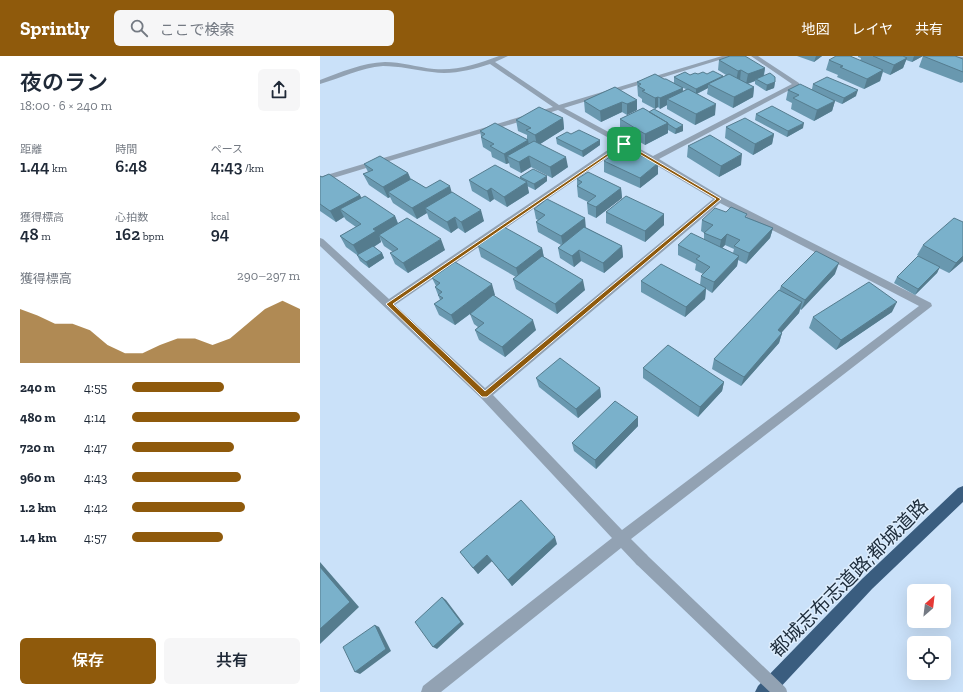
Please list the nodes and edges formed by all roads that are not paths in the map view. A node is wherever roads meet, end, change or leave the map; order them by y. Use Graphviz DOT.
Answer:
graph roads {
  1 [pos="505,56"];
  2 [pos="729,56"];
  3 [pos="754,56"];
  4 [pos="955,56"];
  5 [pos="963,59"];
  6 [pos="491,62"];
  7 [pos="320,82"];
  8 [pos="557,107"];
  9 [pos="624,144"];
  10 [pos="653,159"];
  11 [pos="320,180"];
  12 [pos="719,199"];
  13 [pos="320,241"];
  14 [pos="389,304"];
  15 [pos="485,395"];
  16 [pos="963,492"];
  17 [pos="621,539"];
  18 [pos="429,692"];
  19 [pos="764,692"];
  20 [pos="780,692"];
  1 -- 6 [label="street"];
  2 -- 8 [label="street"];
  3 -- 10 [label="street"];
  4 -- 5 [label="street"];
  6 -- 7 [label="street"];
  6 -- 8 [label="street"];
  8 -- 9 [label="street"];
  8 -- 11 [label="street"];
  9 -- 10 [label="street"];
  9 -- 14 [label="street"];
  10 -- 12 [label="street"];
  12 -- 15 [label="street"];
  12 -- 17 [label="street"];
  13 -- 14 [label="street"];
  14 -- 15 [label="street"];
  15 -- 17 [label="street"];
  16 -- 19 [label="highway, 都城志布志道路;都城道路"];
  17 -- 18 [label="street"];
  17 -- 20 [label="street, bridge"];
}
